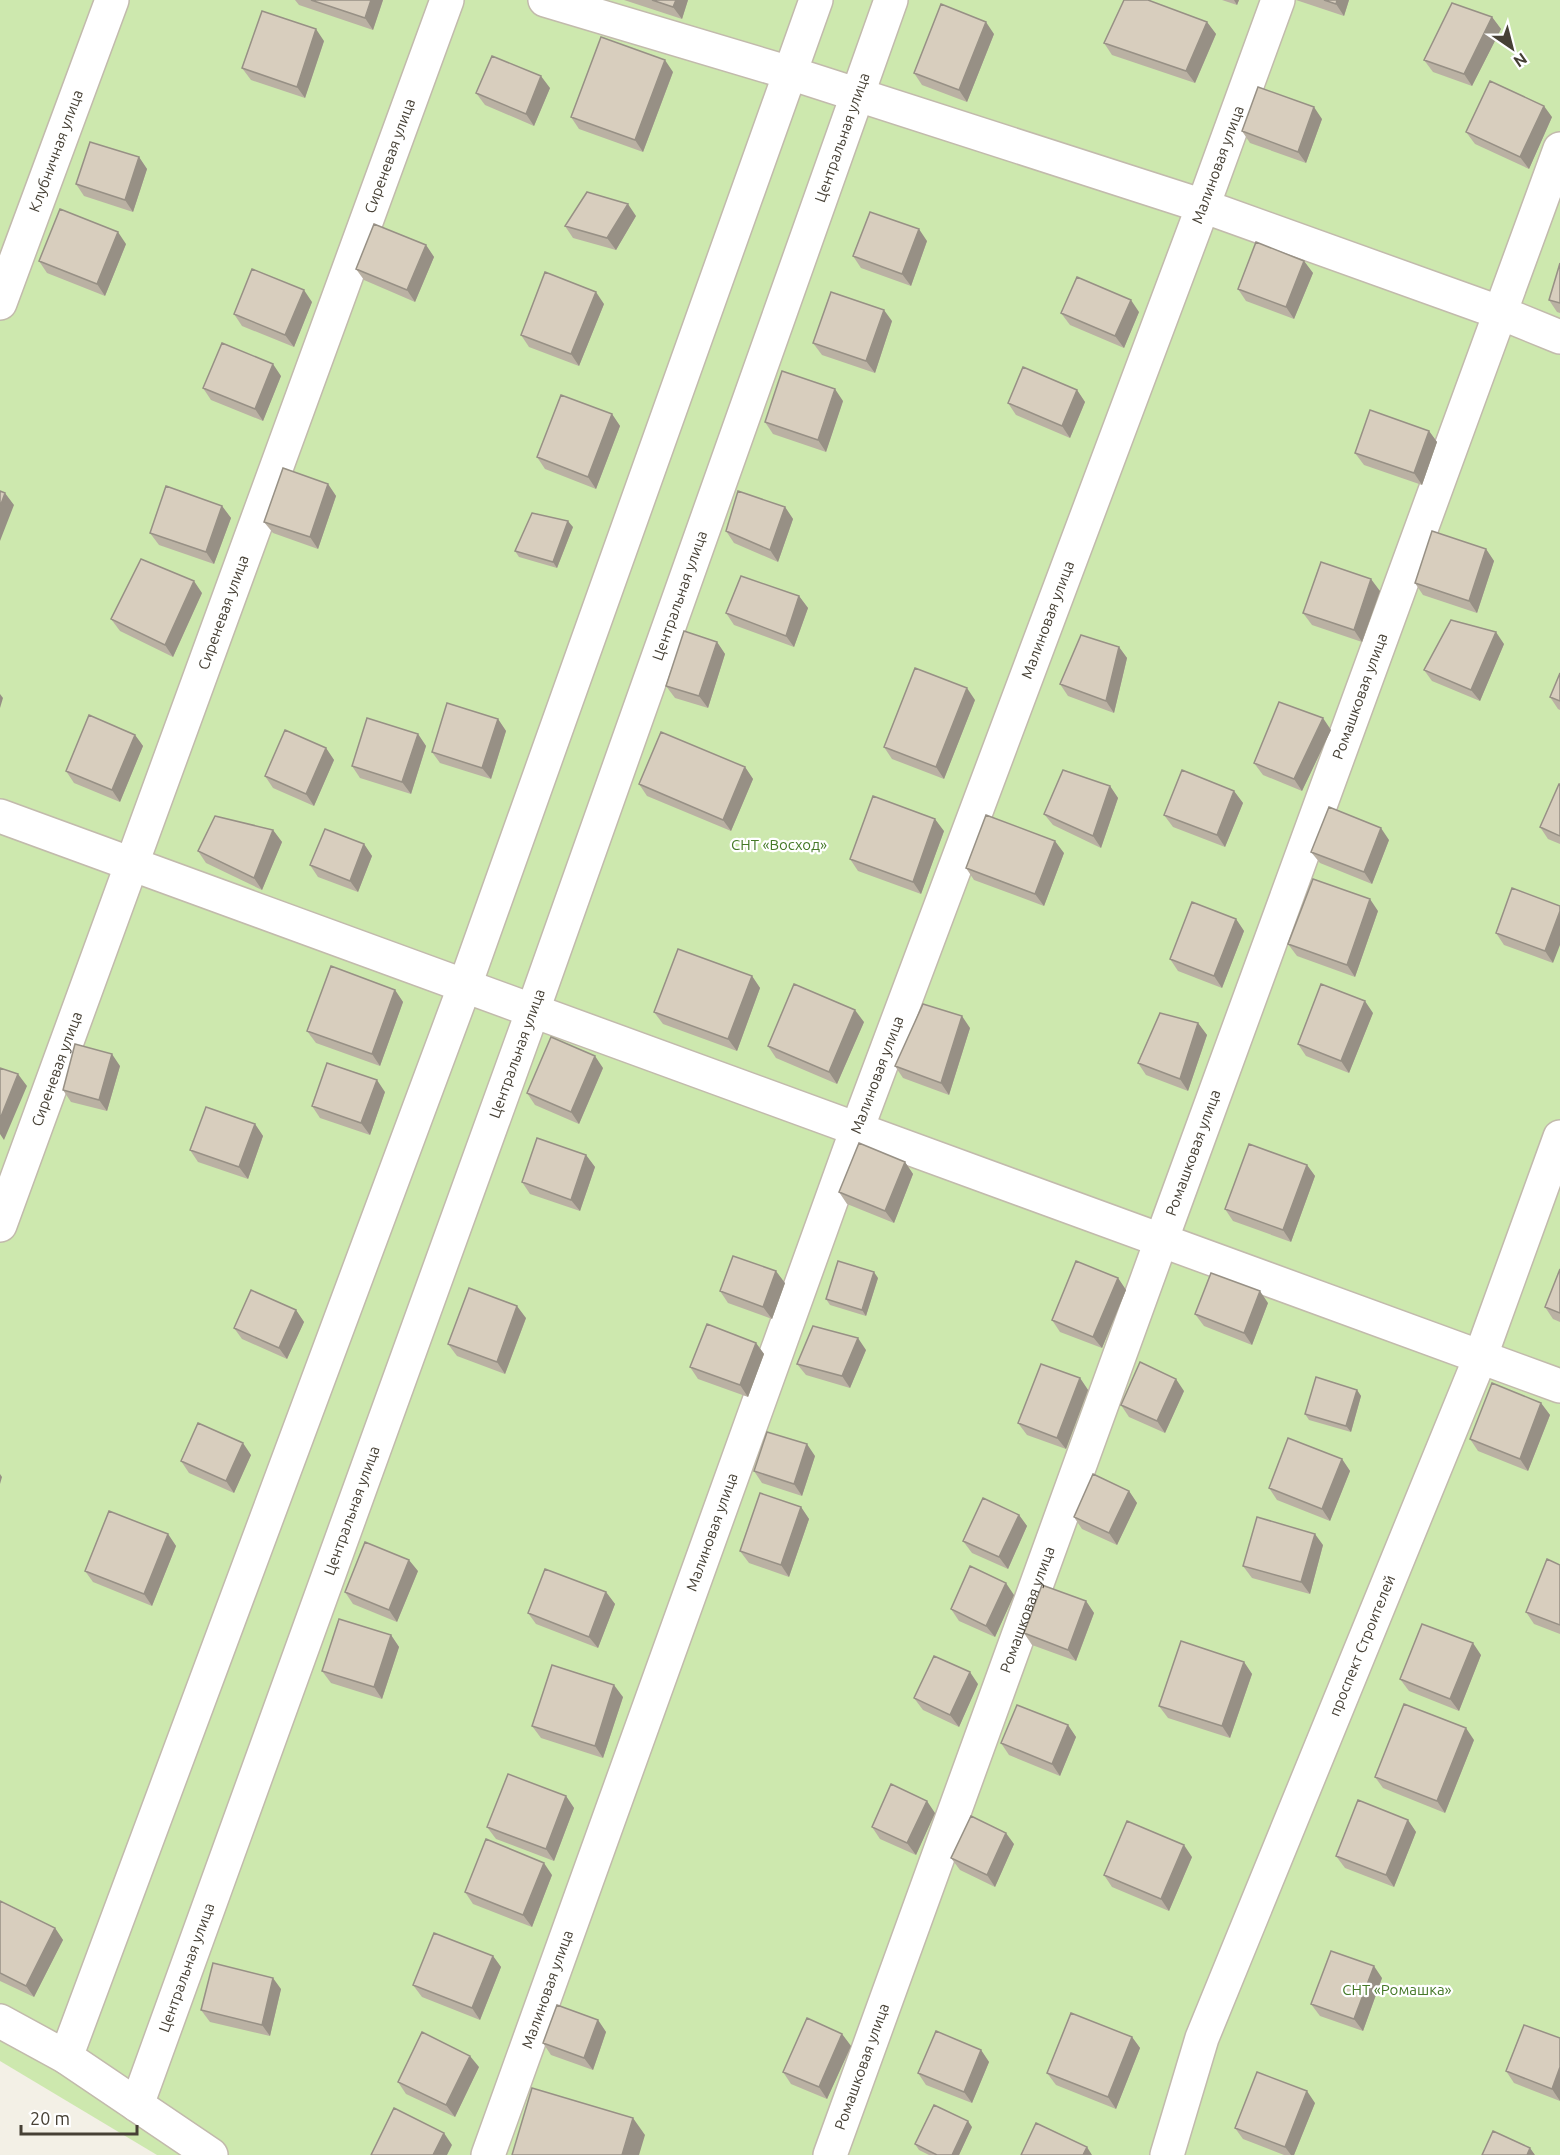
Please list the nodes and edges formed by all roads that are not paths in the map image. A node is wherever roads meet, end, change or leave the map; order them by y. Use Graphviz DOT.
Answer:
graph roads {
  1 [pos="111,0"];
  2 [pos="447,0"];
  3 [pos="544,0"];
  4 [pos="816,0"];
  5 [pos="891,0"];
  6 [pos="1278,0"];
  7 [pos="790,73"];
  8 [pos="857,95"];
  9 [pos="1560,149"];
  10 [pos="1203,206"];
  11 [pos="0,303"];
  12 [pos="1501,313"];
  13 [pos="1560,337"];
  14 [pos="0,816"];
  15 [pos="131,864"];
  16 [pos="465,985"];
  17 [pos="533,1010"];
  18 [pos="857,1129"];
  19 [pos="1560,1137"];
  20 [pos="0,1225"];
  21 [pos="1161,1240"];
  22 [pos="1480,1358"];
  23 [pos="1560,1386"];
  24 [pos="0,2021"];
  25 [pos="66,2057"];
  26 [pos="137,2105"];
  27 [pos="211,2155"];
  28 [pos="488,2155"];
  29 [pos="830,2155"];
  30 [pos="1167,2155"];
  1 -- 11 [label="street, Клубничная улица"];
  2 -- 15 [label="street, Сиреневая улица"];
  3 -- 7 [label="street"];
  4 -- 7 [label="street"];
  5 -- 8 [label="street, Центральная улица"];
  6 -- 10 [label="street, Малиновая улица"];
  7 -- 8 [label="street"];
  7 -- 16 [label="street"];
  8 -- 10 [label="street"];
  8 -- 17 [label="street, Центральная улица"];
  9 -- 12 [label="street, Ромашковая улица"];
  10 -- 12 [label="street"];
  10 -- 18 [label="street, Малиновая улица"];
  12 -- 13 [label="street"];
  12 -- 21 [label="street, Ромашковая улица"];
  14 -- 15 [label="street"];
  15 -- 16 [label="street"];
  15 -- 20 [label="street, Сиреневая улица"];
  16 -- 17 [label="street"];
  16 -- 25 [label="street"];
  17 -- 18 [label="street"];
  17 -- 26 [label="street, Центральная улица"];
  18 -- 21 [label="street"];
  18 -- 28 [label="street, Малиновая улица"];
  19 -- 22 [label="street, проспект Строителей"];
  21 -- 22 [label="street"];
  21 -- 29 [label="street, Ромашковая улица"];
  22 -- 23 [label="street"];
  22 -- 30 [label="street, проспект Строителей"];
  24 -- 25 [label="street"];
  25 -- 26 [label="street"];
  26 -- 27 [label="street"];
}
